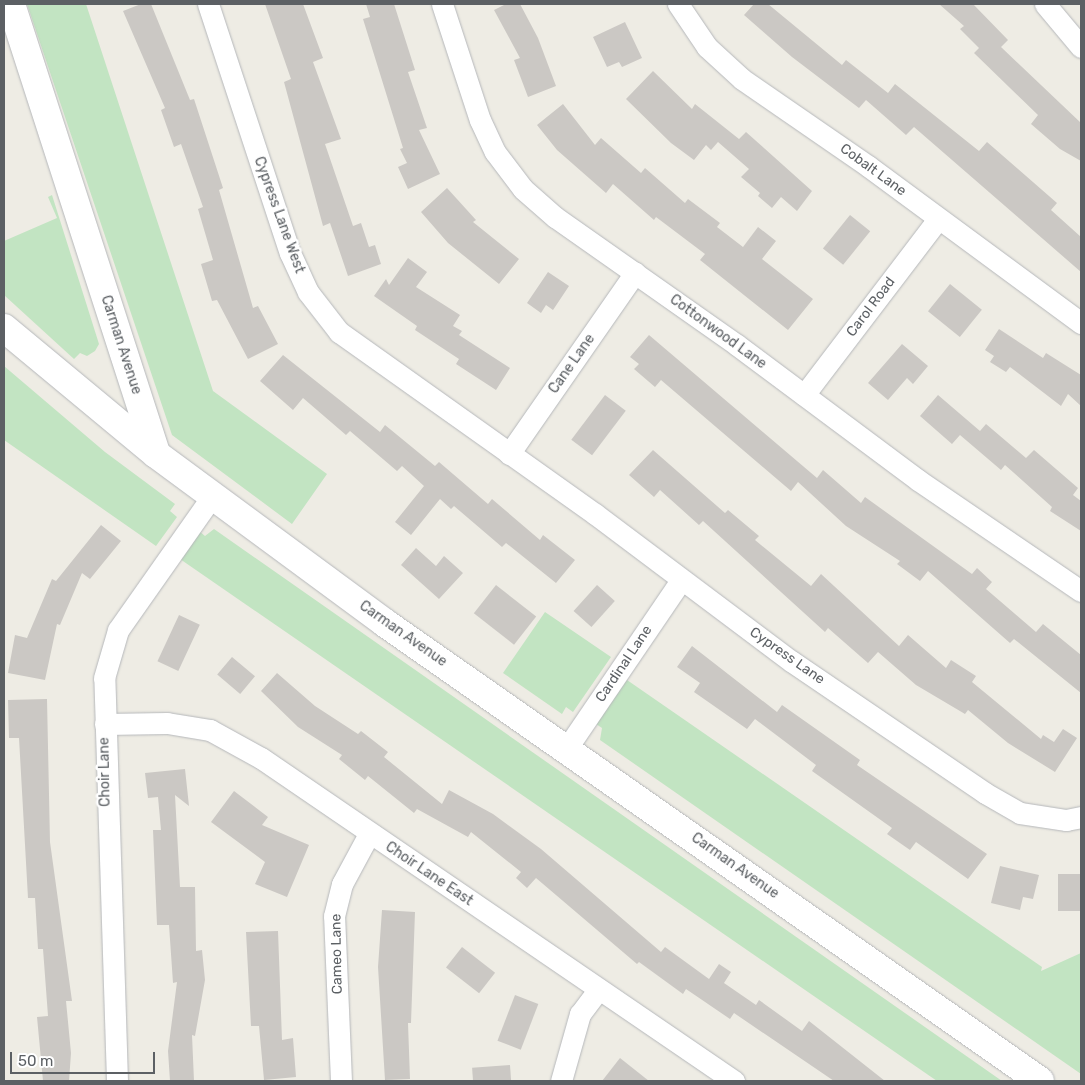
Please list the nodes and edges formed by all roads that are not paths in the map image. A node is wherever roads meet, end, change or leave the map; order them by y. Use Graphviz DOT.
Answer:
graph roads {
  1 [pos="11,4"];
  2 [pos="208,4"];
  3 [pos="442,4"];
  4 [pos="678,4"];
  5 [pos="1046,4"];
  6 [pos="1081,47"];
  7 [pos="938,219"];
  8 [pos="635,273"];
  9 [pos="1081,323"];
  10 [pos="4,328"];
  11 [pos="804,395"];
  12 [pos="156,454"];
  13 [pos="509,454"];
  14 [pos="213,495"];
  15 [pos="681,580"];
  16 [pos="1081,591"];
  17 [pos="105,724"];
  18 [pos="567,748"];
  19 [pos="1081,817"];
  20 [pos="369,834"];
  21 [pos="599,989"];
  22 [pos="117,1081"];
  23 [pos="341,1081"];
  24 [pos="561,1081"];
  25 [pos="734,1081"];
  26 [pos="1040,1081"];
  1 -- 12 [label="main road, Carman Avenue"];
  2 -- 13 [label="street, Cypress Lane West"];
  3 -- 8 [label="street, Cottonwood Lane"];
  4 -- 7 [label="street, Cobalt Lane"];
  5 -- 6 [label="street"];
  7 -- 9 [label="street, Cobalt Lane"];
  7 -- 11 [label="street, Carol Road"];
  8 -- 11 [label="street, Cottonwood Lane"];
  8 -- 13 [label="street, Cane Lane"];
  10 -- 12 [label="main road"];
  11 -- 16 [label="street, Cottonwood Lane"];
  12 -- 14 [label="main road, Carman Avenue"];
  13 -- 15 [label="street, Cypress Lane"];
  14 -- 17 [label="street, Choir Lane"];
  14 -- 18 [label="main road, Carman Avenue"];
  15 -- 18 [label="street, Cardinal Lane"];
  15 -- 19 [label="street, Cypress Lane"];
  17 -- 20 [label="street, Choir Lane East"];
  17 -- 22 [label="street, Choir Lane"];
  18 -- 26 [label="main road, Carman Avenue"];
  20 -- 21 [label="street, Choir Lane East"];
  20 -- 23 [label="street, Cameo Lane"];
  21 -- 24 [label="street"];
  21 -- 25 [label="street, Choir Lane East"];
}
